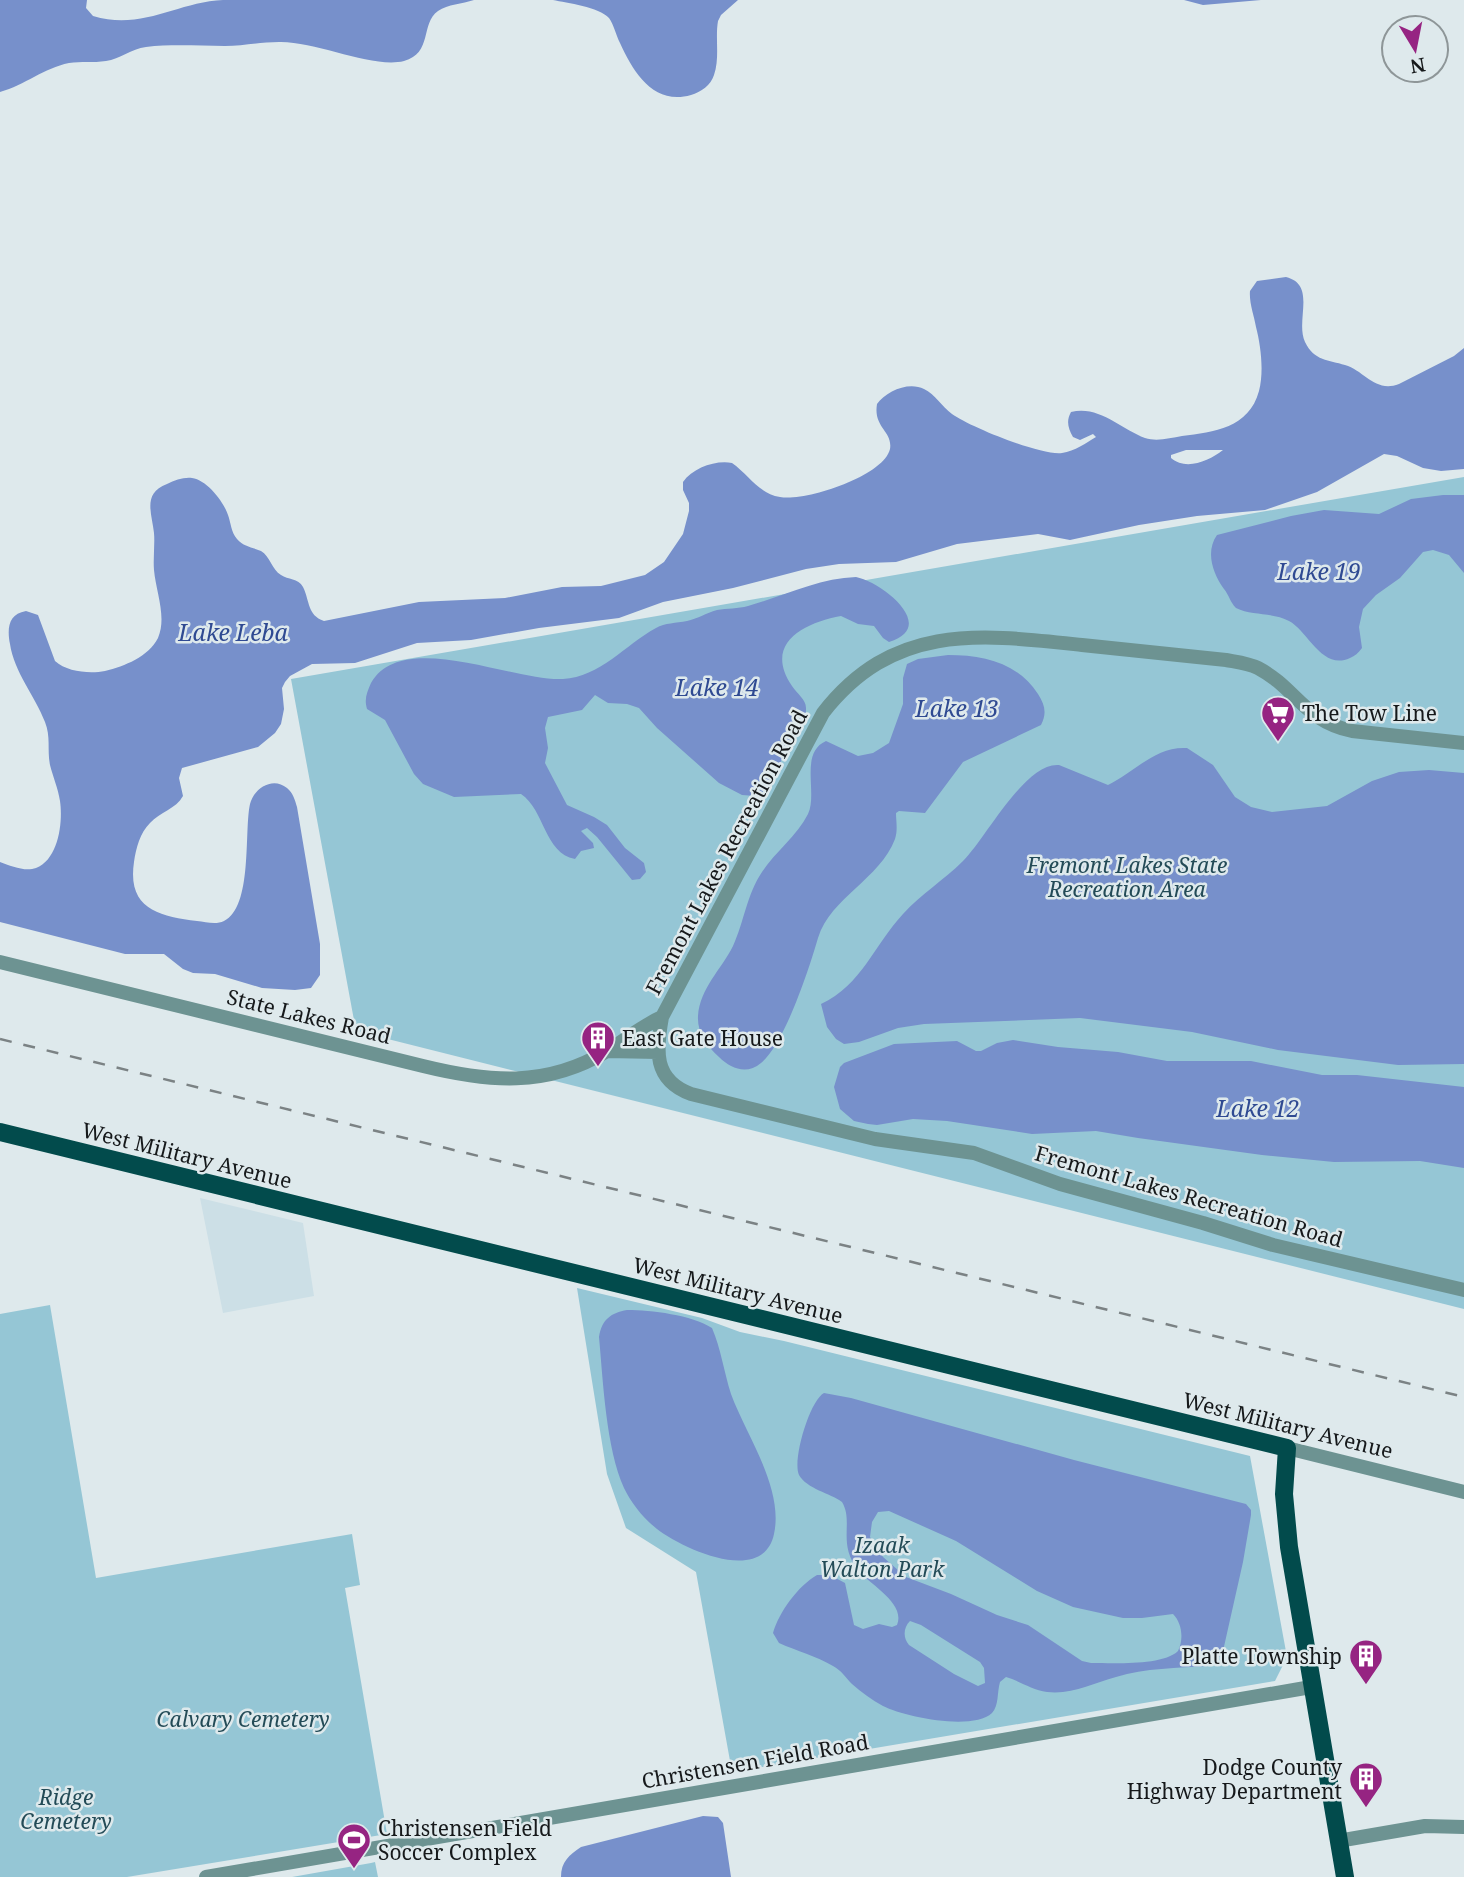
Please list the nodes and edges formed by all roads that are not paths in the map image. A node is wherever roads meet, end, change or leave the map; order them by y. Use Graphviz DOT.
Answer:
graph roads {
  1 [pos="1464,743"];
  2 [pos="0,962"];
  3 [pos="662,1017"];
  4 [pos="607,1051"];
  5 [pos="658,1052"];
  6 [pos="0,1132"];
  7 [pos="1464,1290"];
  8 [pos="1287,1448"];
  9 [pos="1464,1492"];
  10 [pos="1311,1687"];
  11 [pos="1464,1827"];
  12 [pos="1338,1841"];
  13 [pos="206,1877"];
  14 [pos="1345,1877"];
  1 -- 3 [label="street, Fremont Lakes Recreation Road"];
  2 -- 4 [label="street, State Lakes Road"];
  3 -- 4 [label="street, State Lakes Road"];
  3 -- 5 [label="street, Fremont Lakes Recreation Road"];
  4 -- 5 [label="street, State Lakes Road"];
  5 -- 7 [label="street, Fremont Lakes Recreation Road"];
  6 -- 8 [label="main road, West Military Avenue"];
  8 -- 9 [label="street, West Military Avenue"];
  8 -- 10 [label="main road"];
  10 -- 12 [label="main road"];
  10 -- 13 [label="street, Christensen Field Road"];
  11 -- 12 [label="street"];
  12 -- 14 [label="main road"];
}
